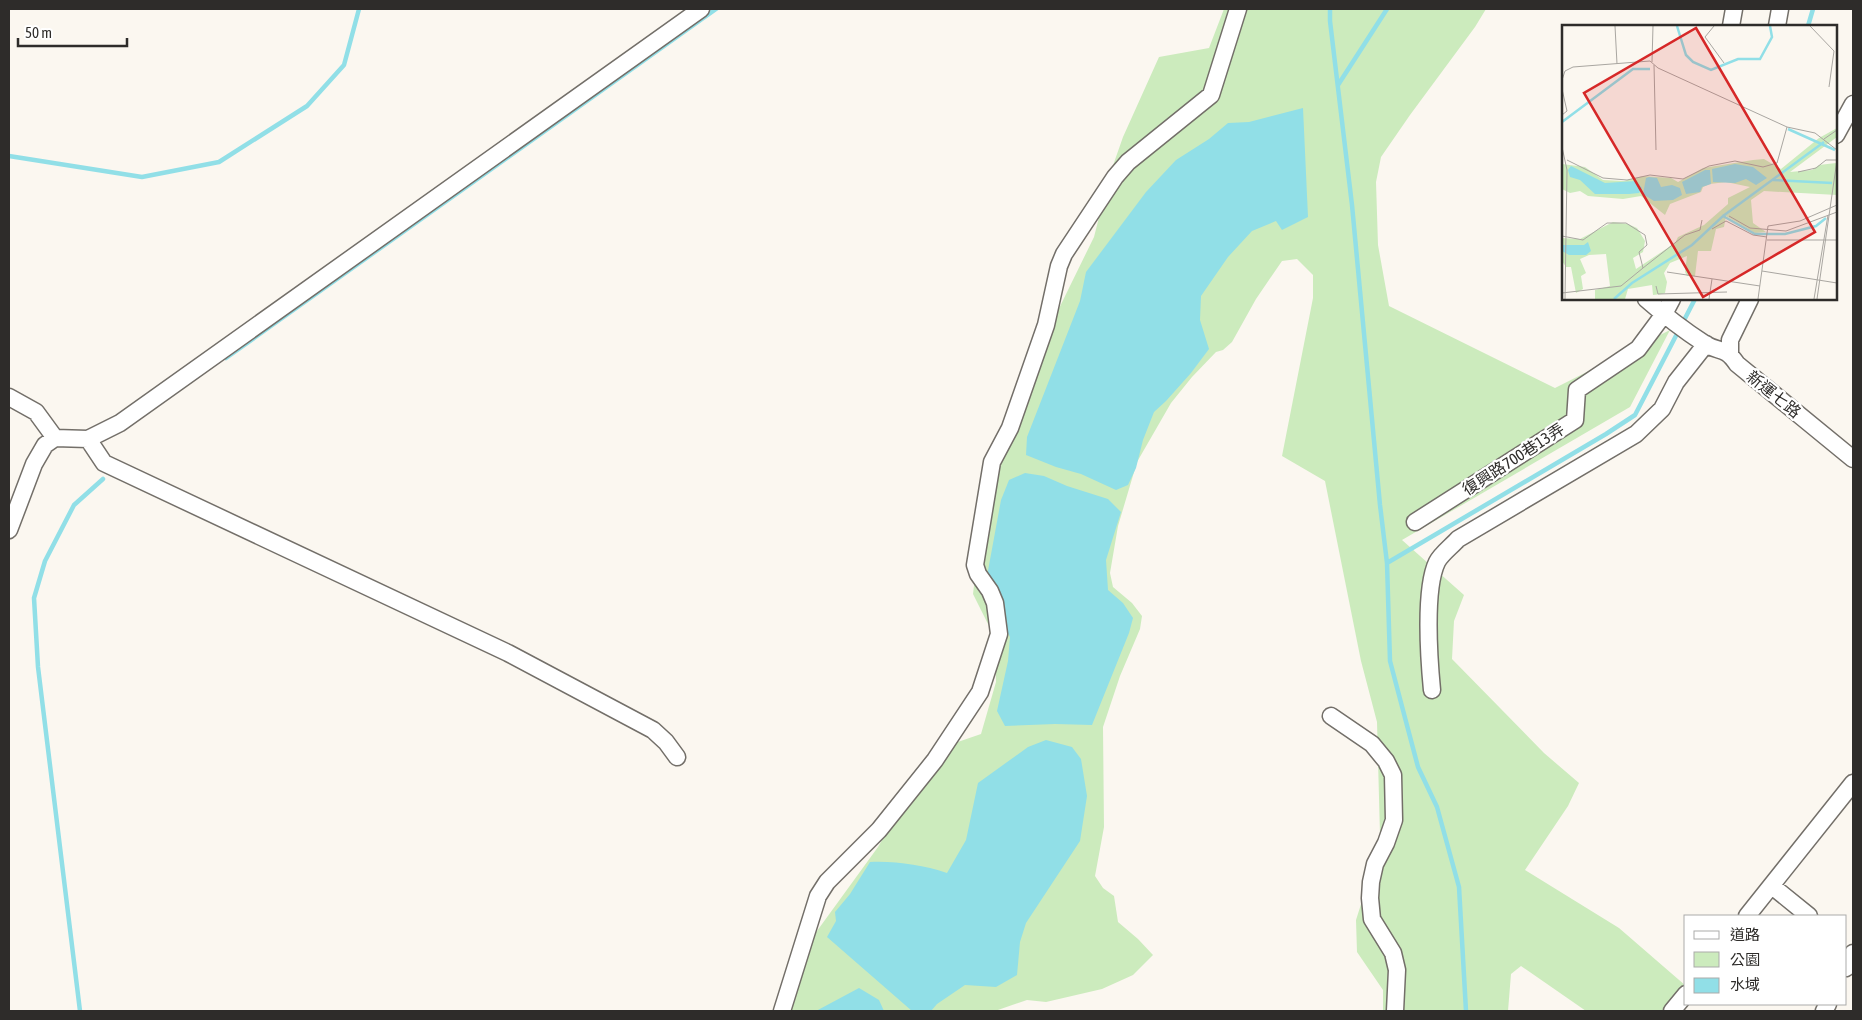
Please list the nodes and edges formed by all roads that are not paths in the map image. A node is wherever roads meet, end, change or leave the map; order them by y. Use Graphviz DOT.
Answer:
graph roads {
  1 [pos="701,9"];
  2 [pos="1238,9"];
  3 [pos="1734,9"];
  4 [pos="1780,9"];
  5 [pos="1731,25"];
  6 [pos="1777,25"];
  7 [pos="1853,104"];
  8 [pos="1837,133"];
  9 [pos="1647,300"];
  10 [pos="1672,300"];
  11 [pos="1750,300"];
  12 [pos="1670,318"];
  13 [pos="1700,339"];
  14 [pos="1730,353"];
  15 [pos="9,396"];
  16 [pos="55,438"];
  17 [pos="88,439"];
  18 [pos="1853,459"];
  19 [pos="1415,522"];
  20 [pos="9,530"];
  21 [pos="1432,690"];
  22 [pos="1331,716"];
  23 [pos="677,757"];
  24 [pos="1853,783"];
  25 [pos="1772,886"];
  26 [pos="1748,915"];
  27 [pos="1808,915"];
  28 [pos="1853,953"];
  29 [pos="1847,966"];
  30 [pos="1684,996"];
  31 [pos="782,1011"];
  32 [pos="1395,1011"];
  33 [pos="1672,1011"];
  1 -- 17 [label="street"];
  2 -- 31 [label="street"];
  3 -- 5 [label="street"];
  4 -- 6 [label="street"];
  7 -- 8 [label="street"];
  9 -- 12 [label="street, 新運七路"];
  10 -- 12 [label="street, 復興路700巷13弄"];
  11 -- 14 [label="street"];
  12 -- 13 [label="street, 新運七路"];
  12 -- 19 [label="street, 復興路700巷13弄"];
  13 -- 14 [label="street, 新運七路"];
  13 -- 21 [label="street"];
  14 -- 18 [label="street, 新運七路"];
  15 -- 16 [label="street"];
  16 -- 17 [label="street"];
  16 -- 20 [label="street"];
  17 -- 23 [label="street"];
  22 -- 32 [label="street"];
  24 -- 25 [label="street"];
  25 -- 26 [label="street"];
  25 -- 27 [label="street"];
  28 -- 29 [label="street"];
  30 -- 33 [label="street"];
}
